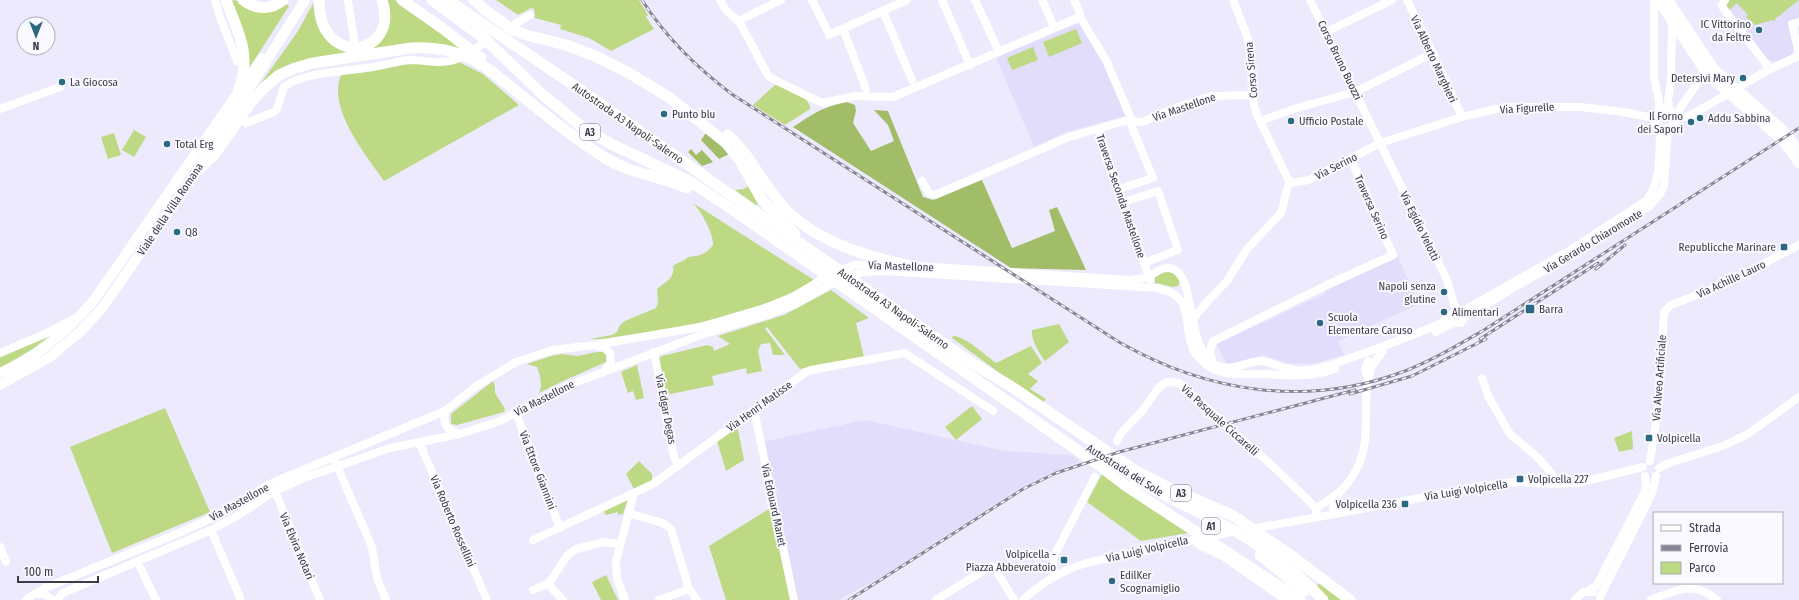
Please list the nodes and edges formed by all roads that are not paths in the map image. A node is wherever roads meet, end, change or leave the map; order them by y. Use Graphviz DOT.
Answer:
graph roads {
  1 [pos="215,0"];
  2 [pos="226,0"];
  3 [pos="243,0"];
  4 [pos="283,0"];
  5 [pos="298,0"];
  6 [pos="305,0"];
  7 [pos="319,0"];
  8 [pos="348,0"];
  9 [pos="382,0"];
  10 [pos="402,0"];
  11 [pos="432,0"];
  12 [pos="448,0"];
  13 [pos="458,0"];
  14 [pos="474,0"];
  15 [pos="720,0"];
  16 [pos="781,0"];
  17 [pos="812,0"];
  18 [pos="907,0"];
  19 [pos="942,0"];
  20 [pos="975,0"];
  21 [pos="1042,0"];
  22 [pos="1074,0"];
  23 [pos="1233,0"];
  24 [pos="1310,0"];
  25 [pos="1392,0"];
  26 [pos="1406,0"];
  27 [pos="1654,0"];
  28 [pos="1658,0"];
  29 [pos="1668,0"];
  30 [pos="1672,0"];
  31 [pos="1725,0"];
  32 [pos="883,11"];
  33 [pos="530,15"];
  34 [pos="1080,17"];
  35 [pos="744,18"];
  36 [pos="1799,22"];
  37 [pos="514,27"];
  38 [pos="1054,27"];
  39 [pos="843,29"];
  40 [pos="1326,32"];
  41 [pos="354,44"];
  42 [pos="999,52"];
  43 [pos="1433,54"];
  44 [pos="1799,55"];
  45 [pos="461,57"];
  46 [pos="357,60"];
  47 [pos="237,61"];
  48 [pos="970,64"];
  49 [pos="358,69"];
  50 [pos="1770,69"];
  51 [pos="1706,71"];
  52 [pos="912,80"];
  53 [pos="60,87"];
  54 [pos="513,89"];
  55 [pos="866,89"];
  56 [pos="238,92"];
  57 [pos="1355,92"];
  58 [pos="1731,93"];
  59 [pos="1252,95"];
  60 [pos="0,109"];
  61 [pos="1659,110"];
  62 [pos="1462,117"];
  63 [pos="1654,118"];
  64 [pos="1671,119"];
  65 [pos="1132,121"];
  66 [pos="1260,121"];
  67 [pos="246,123"];
  68 [pos="1098,129"];
  69 [pos="1787,137"];
  70 [pos="1380,143"];
  71 [pos="1799,151"];
  72 [pos="741,155"];
  73 [pos="1351,159"];
  74 [pos="1799,163"];
  75 [pos="197,171"];
  76 [pos="922,181"];
  77 [pos="1290,183"];
  78 [pos="1119,189"];
  79 [pos="1124,202"];
  80 [pos="767,234"];
  81 [pos="1799,245"];
  82 [pos="827,262"];
  83 [pos="1144,263"];
  84 [pos="907,265"];
  85 [pos="1159,269"];
  86 [pos="1149,276"];
  87 [pos="1183,281"];
  88 [pos="1136,283"];
  89 [pos="1157,288"];
  90 [pos="1170,290"];
  91 [pos="1188,296"];
  92 [pos="1200,304"];
  93 [pos="87,309"];
  94 [pos="1664,312"];
  95 [pos="1458,316"];
  96 [pos="1193,319"];
  97 [pos="700,331"];
  98 [pos="1196,334"];
  99 [pos="1213,341"];
  100 [pos="595,345"];
  101 [pos="654,352"];
  102 [pos="0,353"];
  103 [pos="969,360"];
  104 [pos="1212,362"];
  105 [pos="1266,362"];
  106 [pos="1368,367"];
  107 [pos="605,370"];
  108 [pos="0,373"];
  109 [pos="1264,374"];
  110 [pos="14,378"];
  111 [pos="1482,378"];
  112 [pos="0,385"];
  113 [pos="0,391"];
  114 [pos="1799,397"];
  115 [pos="754,410"];
  116 [pos="445,411"];
  117 [pos="993,411"];
  118 [pos="516,413"];
  119 [pos="460,434"];
  120 [pos="1117,441"];
  121 [pos="419,442"];
  122 [pos="334,457"];
  123 [pos="1655,464"];
  124 [pos="338,466"];
  125 [pos="678,466"];
  126 [pos="1100,466"];
  127 [pos="1642,471"];
  128 [pos="1656,476"];
  129 [pos="1095,477"];
  130 [pos="1558,484"];
  131 [pos="275,491"];
  132 [pos="634,493"];
  133 [pos="1324,509"];
  134 [pos="628,513"];
  135 [pos="560,528"];
  136 [pos="211,530"];
  137 [pos="1197,538"];
  138 [pos="533,540"];
  139 [pos="620,544"];
  140 [pos="0,547"];
  141 [pos="6,562"];
  142 [pos="140,567"];
  143 [pos="1312,572"];
  144 [pos="1054,575"];
  145 [pos="548,584"];
  146 [pos="689,589"];
  147 [pos="533,590"];
  148 [pos="1588,591"];
  149 [pos="28,598"];
  150 [pos="1601,598"];
  151 [pos="52,600"];
  152 [pos="57,600"];
  153 [pos="156,600"];
  154 [pos="241,600"];
  155 [pos="320,600"];
  156 [pos="386,600"];
  157 [pos="487,600"];
  158 [pos="563,600"];
  159 [pos="625,600"];
  160 [pos="659,600"];
  161 [pos="697,600"];
  162 [pos="794,600"];
  163 [pos="936,600"];
  164 [pos="1014,600"];
  165 [pos="1023,600"];
  166 [pos="1286,600"];
  167 [pos="1300,600"];
  168 [pos="1313,600"];
  169 [pos="1323,600"];
  170 [pos="1350,600"];
  171 [pos="1357,600"];
  172 [pos="1575,600"];
  173 [pos="1651,600"];
  174 [pos="1717,600"];
  1 -- 47 [label="street"];
  2 -- 56 [label="highway"];
  3 -- 4 [label="highway"];
  5 -- 56 [label="main road, Viale della Villa Romana"];
  6 -- 75 [label="main road, Viale della Villa Romana"];
  7 -- 9 [label="highway"];
  8 -- 41 [label="street"];
  10 -- 54 [label="highway"];
  11 -- 80 [label="highway, Autostrada A3 Napoli-Salerno / A3"];
  12 -- 82 [label="highway, Autostrada A3 Napoli-Salerno / A3"];
  13 -- 37 [label="highway, A3"];
  14 -- 37 [label="highway, A3"];
  15 -- 48 [label="street"];
  16 -- 35 [label="street"];
  17 -- 39 [label="street"];
  18 -- 32 [label="street"];
  19 -- 48 [label="street"];
  20 -- 42 [label="street"];
  21 -- 38 [label="street"];
  22 -- 34 [label="street"];
  23 -- 59 [label="street, Corso Sirena"];
  24 -- 40 [label="street, Corso Bruno Buozzi"];
  25 -- 40 [label="street"];
  26 -- 43 [label="street, Via Alberto Marghieri"];
  27 -- 61 [label="street"];
  28 -- 51 [label="main road"];
  29 -- 58 [label="main road"];
  30 -- 64 [label="street, Via Gerardo Chiaromonte"];
  31 -- 50 [label="street"];
  32 -- 39 [label="street"];
  32 -- 52 [label="street"];
  33 -- 37 [label="street"];
  34 -- 38 [label="street"];
  34 -- 65 [label="street"];
  36 -- 44 [label="street"];
  37 -- 72 [label="highway, A3"];
  38 -- 42 [label="street"];
  39 -- 55 [label="street"];
  40 -- 57 [label="street, Corso Bruno Buozzi"];
  42 -- 48 [label="street"];
  43 -- 57 [label="street"];
  43 -- 62 [label="street, Via Alberto Marghieri"];
  44 -- 50 [label="street"];
  45 -- 49 [label="street"];
  46 -- 49 [label="street"];
  49 -- 67 [label="street"];
  50 -- 58 [label="street"];
  51 -- 58 [label="main road"];
  51 -- 64 [label="street"];
  53 -- 60 [label="street"];
  54 -- 75 [label="highway"];
  54 -- 80 [label="highway"];
  56 -- 93 [label="main road, Viale della Villa Romana"];
  57 -- 66 [label="street"];
  57 -- 70 [label="street, Corso Bruno Buozzi"];
  58 -- 64 [label="street"];
  58 -- 69 [label="main road"];
  59 -- 65 [label="street, Via Mastellone"];
  59 -- 66 [label="street, Corso Sirena"];
  61 -- 63 [label="street"];
  61 -- 64 [label="street"];
  62 -- 63 [label="street, Via Figurelle"];
  62 -- 70 [label="street, Via Figurelle"];
  63 -- 64 [label="street"];
  64 -- 95 [label="street, Via Gerardo Chiaromonte"];
  65 -- 68 [label="street, Via Mastellone"];
  65 -- 78 [label="street"];
  66 -- 77 [label="street, Corso Sirena"];
  68 -- 76 [label="street, Via Mastellone"];
  68 -- 78 [label="street, Traversa Seconda Mastellone"];
  69 -- 71 [label="main road"];
  69 -- 74 [label="main road"];
  70 -- 73 [label="street, Via Serino"];
  70 -- 95 [label="street, Via Egidio Velotti"];
  72 -- 82 [label="highway, A3"];
  72 -- 84 [label="highway"];
  73 -- 77 [label="street, Via Serino"];
  73 -- 99 [label="street, Traversa Serino"];
  75 -- 110 [label="main road, Viale della Villa Romana"];
  77 -- 92 [label="street"];
  78 -- 79 [label="street, Traversa Seconda Mastellone"];
  79 -- 83 [label="street, Traversa Seconda Mastellone"];
  79 -- 83 [label="street"];
  80 -- 126 [label="highway, Autostrada A3 Napoli-Salerno / A3"];
  81 -- 94 [label="street, Via Achille Lauro"];
  82 -- 103 [label="highway, Autostrada A3 Napoli-Salerno / A3"];
  83 -- 85 [label="street, Traversa Seconda Mastellone"];
  83 -- 86 [label="street, Traversa Seconda Mastellone"];
  83 -- 88 [label="street, Traversa Seconda Mastellone"];
  84 -- 88 [label="street, Via Mastellone"];
  84 -- 97 [label="street, Via Mastellone"];
  85 -- 86 [label="street"];
  85 -- 87 [label="street"];
  86 -- 88 [label="street, Via Mastellone"];
  86 -- 89 [label="street"];
  87 -- 90 [label="street"];
  87 -- 91 [label="street"];
  88 -- 89 [label="street"];
  88 -- 97 [label="street, Via Mastellone"];
  89 -- 90 [label="street"];
  90 -- 109 [label="street"];
  91 -- 92 [label="street"];
  91 -- 96 [label="street"];
  92 -- 96 [label="street"];
  93 -- 102 [label="street, Viale della Villa Romana"];
  93 -- 108 [label="main road, Viale della Villa Romana"];
  94 -- 123 [label="street, Via Alveo Artificiale"];
  95 -- 106 [label="street, Via Gerardo Chiaromonte"];
  95 -- 106 [label="street, Via Gerardo Chiaromonte"];
  96 -- 98 [label="street"];
  97 -- 100 [label="street, Via Mastellone"];
  97 -- 101 [label="street, Via Mastellone"];
  98 -- 99 [label="street"];
  98 -- 104 [label="street"];
  99 -- 104 [label="street"];
  100 -- 107 [label="street"];
  100 -- 116 [label="street, Via Mastellone"];
  101 -- 107 [label="street, Via Mastellone"];
  101 -- 125 [label="street, Via Edgar Degas"];
  103 -- 143 [label="highway, Autostrada A3 Napoli-Salerno / A3"];
  103 -- 169 [label="highway, Autostrada del Sole / A1"];
  104 -- 105 [label="street, Via Gerardo Chiaromonte"];
  105 -- 106 [label="street, Via Gerardo Chiaromonte"];
  105 -- 109 [label="street"];
  106 -- 109 [label="street"];
  106 -- 133 [label="street"];
  107 -- 118 [label="street, Via Mastellone"];
  110 -- 112 [label="main road, Viale della Villa Romana"];
  110 -- 113 [label="street"];
  111 -- 130 [label="street"];
  114 -- 123 [label="street"];
  115 -- 117 [label="street, Via Henri Matisse"];
  115 -- 125 [label="street, Via Henri Matisse"];
  115 -- 162 [label="street, Via Edouard Manet"];
  116 -- 119 [label="street"];
  116 -- 122 [label="street, Via Mastellone"];
  118 -- 119 [label="street, Via Mastellone"];
  118 -- 135 [label="street, Via Ettore Giannini"];
  119 -- 121 [label="street, Via Mastellone"];
  120 -- 133 [label="street, Via Pasquale Ciccarelli"];
  121 -- 124 [label="street, Via Mastellone"];
  121 -- 157 [label="street, Via Roberto Rossellini"];
  122 -- 124 [label="street"];
  122 -- 149 [label="street, Via Mastellone"];
  123 -- 127 [label="street"];
  123 -- 128 [label="street"];
  124 -- 131 [label="street, Via Mastellone"];
  124 -- 156 [label="street"];
  125 -- 132 [label="street, Via Henri Matisse"];
  126 -- 167 [label="highway, Autostrada A3 Napoli-Salerno / A3"];
  126 -- 168 [label="highway, Autostrada del Sole / A1"];
  127 -- 128 [label="street"];
  127 -- 130 [label="street, Via Luigi Volpicella"];
  127 -- 148 [label="street"];
  128 -- 150 [label="street"];
  129 -- 144 [label="street"];
  130 -- 133 [label="street, Via Luigi Volpicella"];
  131 -- 136 [label="street, Via Mastellone"];
  131 -- 155 [label="street, Via Elvira Notari"];
  132 -- 134 [label="street"];
  132 -- 135 [label="street, Via Henri Matisse"];
  133 -- 137 [label="street, Via Luigi Volpicella"];
  134 -- 139 [label="street"];
  134 -- 146 [label="street"];
  135 -- 138 [label="street, Via Henri Matisse"];
  136 -- 152 [label="street, Via Mastellone"];
  136 -- 154 [label="street"];
  137 -- 144 [label="street, Via Luigi Volpicella"];
  137 -- 166 [label="street"];
  139 -- 145 [label="street"];
  139 -- 159 [label="street"];
  140 -- 141 [label="street"];
  142 -- 153 [label="street"];
  143 -- 170 [label="highway, Autostrada A3 Napoli-Salerno / A3"];
  143 -- 171 [label="highway"];
  144 -- 165 [label="street, Via Luigi Volpicella"];
  145 -- 147 [label="street"];
  145 -- 158 [label="street"];
  146 -- 160 [label="street"];
  146 -- 161 [label="street"];
  148 -- 150 [label="street"];
  148 -- 172 [label="street"];
  149 -- 151 [label="street"];
  163 -- 164 [label="street"];
  173 -- 174 [label="street"];
}
